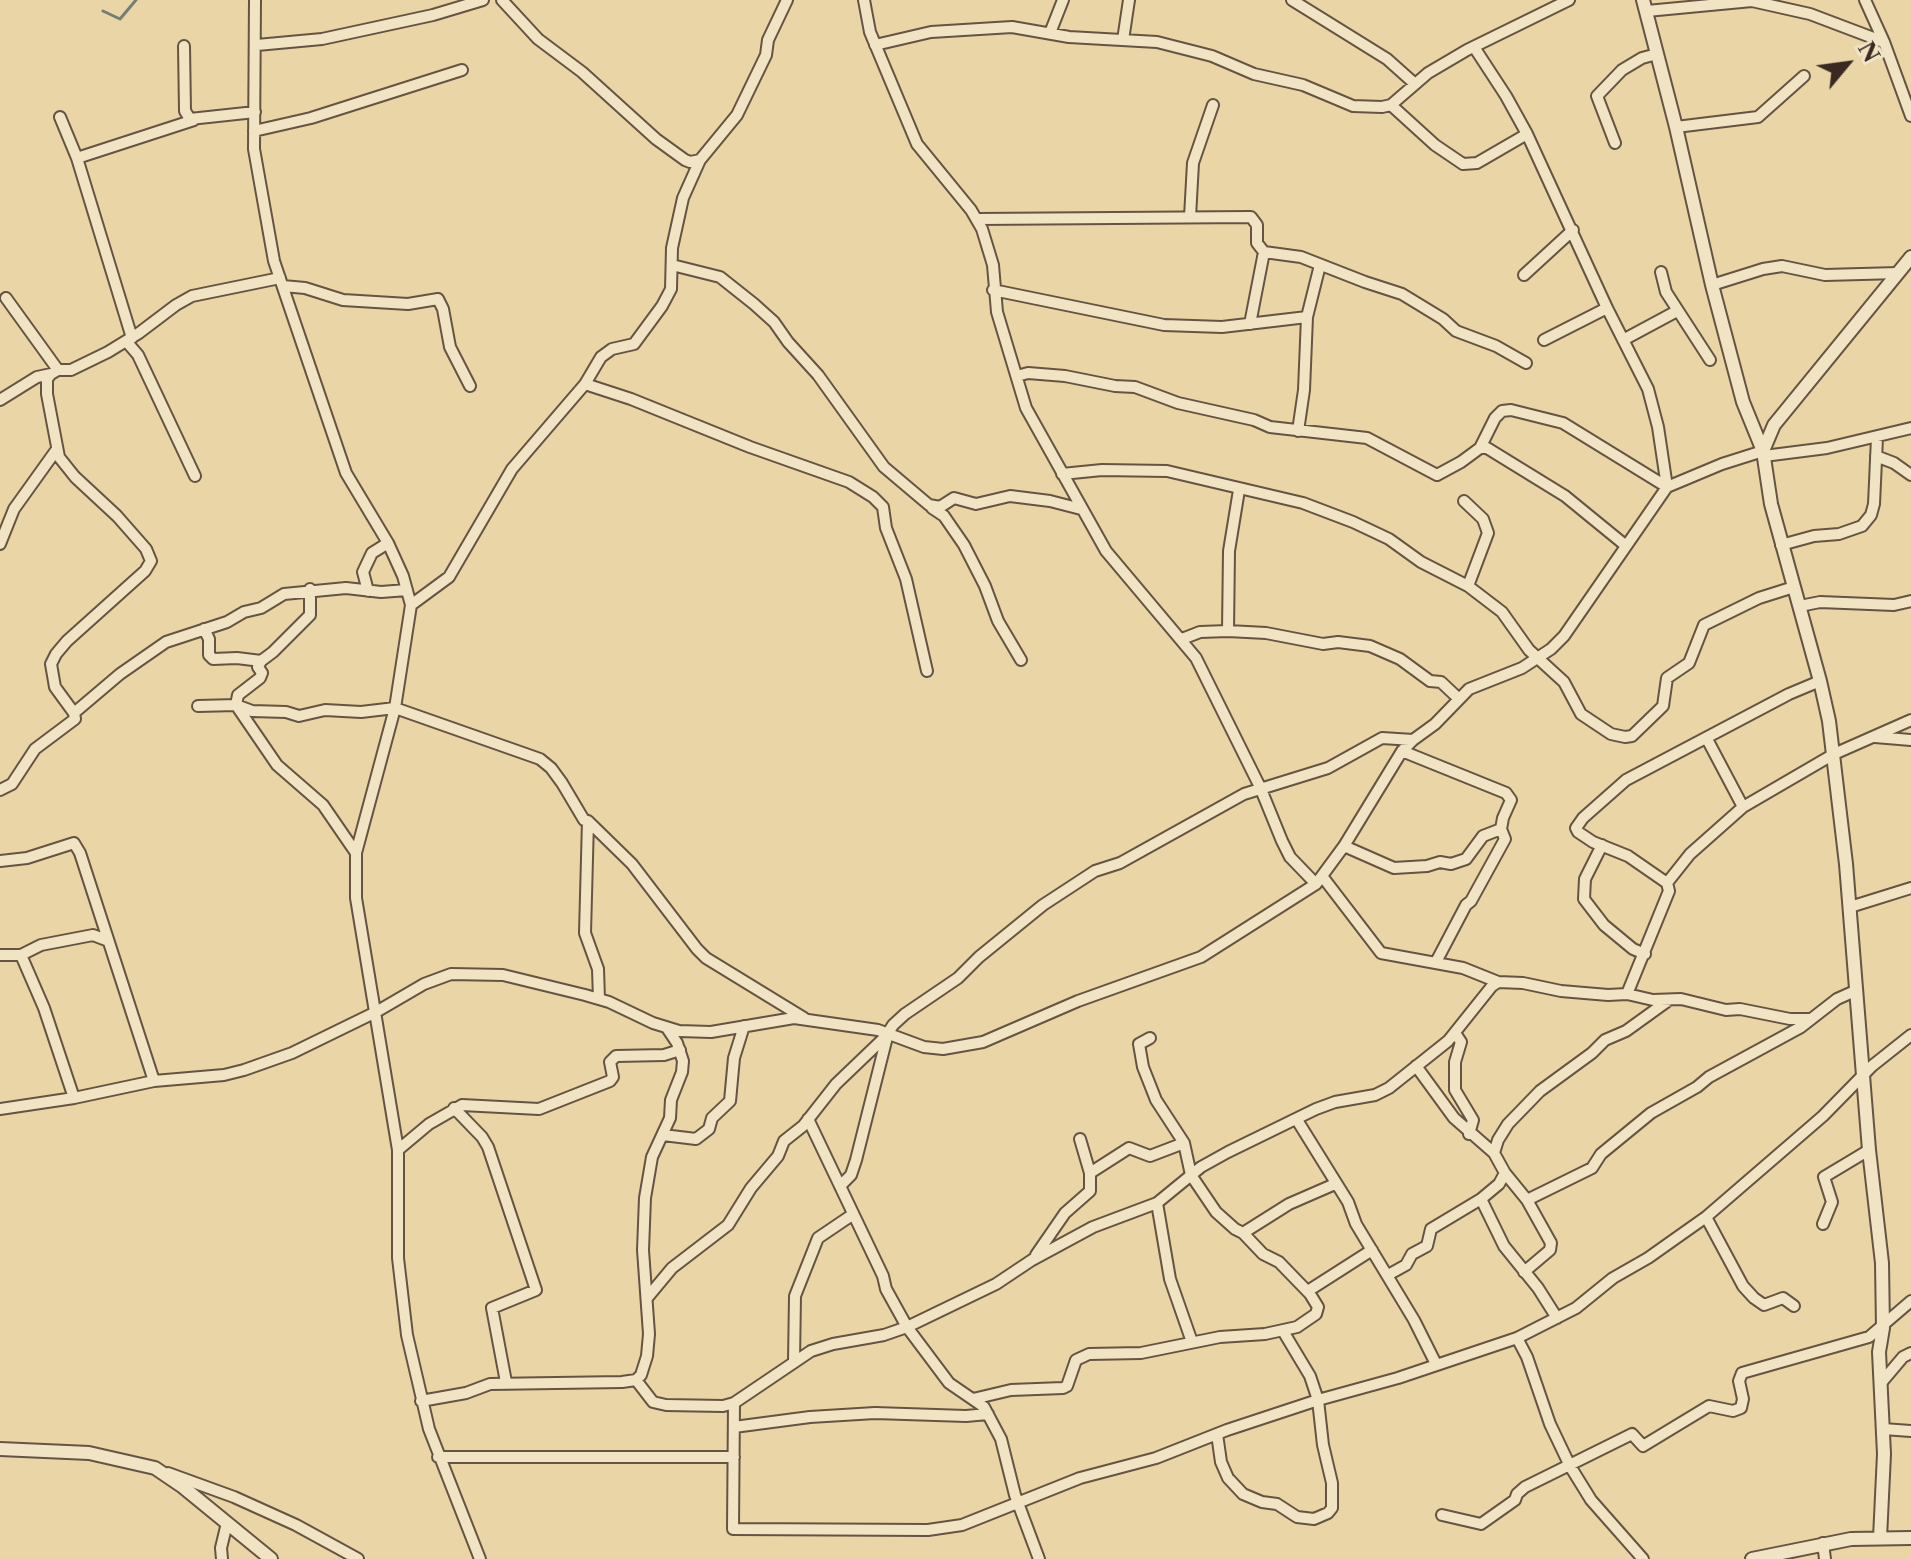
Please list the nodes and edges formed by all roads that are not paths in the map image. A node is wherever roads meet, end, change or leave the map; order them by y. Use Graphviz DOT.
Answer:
graph roads {
  1 [pos="255,0"];
  2 [pos="483,0"];
  3 [pos="502,0"];
  4 [pos="787,0"];
  5 [pos="864,0"];
  6 [pos="1063,0"];
  7 [pos="1129,0"];
  8 [pos="1292,0"];
  9 [pos="1569,0"];
  10 [pos="1865,0"];
  11 [pos="1645,6"];
  12 [pos="1050,33"];
  13 [pos="1123,40"];
  14 [pos="1884,42"];
  15 [pos="257,45"];
  16 [pos="875,45"];
  17 [pos="184,46"];
  18 [pos="1474,47"];
  19 [pos="1657,54"];
  20 [pos="462,70"];
  21 [pos="1804,76"];
  22 [pos="1415,84"];
  23 [pos="1213,105"];
  24 [pos="1391,105"];
  25 [pos="255,112"];
  26 [pos="1911,116"];
  27 [pos="60,117"];
  28 [pos="194,120"];
  29 [pos="1676,127"];
  30 [pos="254,131"];
  31 [pos="1527,134"];
  32 [pos="1615,143"];
  33 [pos="77,158"];
  34 [pos="700,160"];
  35 [pos="1190,217"];
  36 [pos="978,219"];
  37 [pos="1573,230"];
  38 [pos="1264,252"];
  39 [pos="1911,257"];
  40 [pos="672,265"];
  41 [pos="1320,265"];
  42 [pos="1661,272"];
  43 [pos="1898,273"];
  44 [pos="1524,275"];
  45 [pos="282,282"];
  46 [pos="1712,285"];
  47 [pos="993,290"];
  48 [pos="6,298"];
  49 [pos="1607,308"];
  50 [pos="1677,311"];
  51 [pos="1307,317"];
  52 [pos="1250,324"];
  53 [pos="129,340"];
  54 [pos="1544,340"];
  55 [pos="1623,340"];
  56 [pos="1710,360"];
  57 [pos="1526,363"];
  58 [pos="54,372"];
  59 [pos="1017,376"];
  60 [pos="585,384"];
  61 [pos="470,386"];
  62 [pos="0,400"];
  63 [pos="1911,428"];
  64 [pos="1298,431"];
  65 [pos="1877,438"];
  66 [pos="1480,448"];
  67 [pos="57,449"];
  68 [pos="1763,454"];
  69 [pos="1876,456"];
  70 [pos="1062,474"];
  71 [pos="1911,475"];
  72 [pos="195,476"];
  73 [pos="1667,487"];
  74 [pos="1239,490"];
  75 [pos="1464,501"];
  76 [pos="929,505"];
  77 [pos="1081,509"];
  78 [pos="388,543"];
  79 [pos="0,544"];
  80 [pos="1625,545"];
  81 [pos="1781,545"];
  82 [pos="1468,586"];
  83 [pos="1794,587"];
  84 [pos="310,589"];
  85 [pos="407,590"];
  86 [pos="368,591"];
  87 [pos="1911,601"];
  88 [pos="411,605"];
  89 [pos="1800,606"];
  90 [pos="204,629"];
  91 [pos="1228,631"];
  92 [pos="1182,639"];
  93 [pos="1538,659"];
  94 [pos="1021,660"];
  95 [pos="261,661"];
  96 [pos="927,671"];
  97 [pos="1820,681"];
  98 [pos="1458,698"];
  99 [pos="236,705"];
  100 [pos="198,706"];
  101 [pos="395,708"];
  102 [pos="74,713"];
  103 [pos="1911,720"];
  104 [pos="1873,737"];
  105 [pos="1707,739"];
  106 [pos="1413,740"];
  107 [pos="1911,740"];
  108 [pos="1402,751"];
  109 [pos="1834,754"];
  110 [pos="1260,787"];
  111 [pos="0,790"];
  112 [pos="1743,807"];
  113 [pos="588,821"];
  114 [pos="1501,829"];
  115 [pos="1602,845"];
  116 [pos="1344,846"];
  117 [pos="356,853"];
  118 [pos="0,861"];
  119 [pos="1319,880"];
  120 [pos="1667,883"];
  121 [pos="1911,888"];
  122 [pos="1850,907"];
  123 [pos="106,940"];
  124 [pos="1645,954"];
  125 [pos="0,955"];
  126 [pos="21,955"];
  127 [pos="1436,962"];
  128 [pos="1498,982"];
  129 [pos="1855,991"];
  130 [pos="1627,994"];
  131 [pos="599,999"];
  132 [pos="1669,1000"];
  133 [pos="376,1012"];
  134 [pos="1816,1017"];
  135 [pos="806,1020"];
  136 [pos="744,1026"];
  137 [pos="667,1028"];
  138 [pos="888,1033"];
  139 [pos="1455,1033"];
  140 [pos="1150,1038"];
  141 [pos="1910,1038"];
  142 [pos="680,1050"];
  143 [pos="1416,1066"];
  144 [pos="1863,1075"];
  145 [pos="154,1081"];
  146 [pos="74,1098"];
  147 [pos="454,1108"];
  148 [pos="0,1109"];
  149 [pos="808,1119"];
  150 [pos="1297,1120"];
  151 [pos="1469,1134"];
  152 [pos="663,1135"];
  153 [pos="1080,1139"];
  154 [pos="1184,1143"];
  155 [pos="398,1150"];
  156 [pos="1869,1150"];
  157 [pos="1494,1153"];
  158 [pos="1090,1173"];
  159 [pos="1505,1173"];
  160 [pos="1191,1175"];
  161 [pos="1335,1184"];
  162 [pos="840,1186"];
  163 [pos="1481,1199"];
  164 [pos="1527,1200"];
  165 [pos="1157,1203"];
  166 [pos="852,1215"];
  167 [pos="1706,1217"];
  168 [pos="1823,1224"];
  169 [pos="1243,1233"];
  170 [pos="1372,1250"];
  171 [pos="1032,1260"];
  172 [pos="1524,1272"];
  173 [pos="1388,1275"];
  174 [pos="1310,1294"];
  175 [pos="647,1298"];
  176 [pos="1911,1301"];
  177 [pos="1794,1306"];
  178 [pos="1557,1318"];
  179 [pos="907,1327"];
  180 [pos="1883,1328"];
  181 [pos="1283,1331"];
  182 [pos="1517,1338"];
  183 [pos="1192,1342"];
  184 [pos="1911,1353"];
  185 [pos="794,1361"];
  186 [pos="1436,1364"];
  187 [pos="636,1380"];
  188 [pos="506,1382"];
  189 [pos="1881,1383"];
  190 [pos="973,1399"];
  191 [pos="1318,1400"];
  192 [pos="421,1401"];
  193 [pos="734,1403"];
  194 [pos="988,1414"];
  195 [pos="734,1427"];
  196 [pos="1883,1429"];
  197 [pos="1911,1431"];
  198 [pos="1217,1434"];
  199 [pos="0,1449"];
  200 [pos="438,1457"];
  201 [pos="734,1457"];
  202 [pos="1570,1466"];
  203 [pos="155,1468"];
  204 [pos="1017,1503"];
  205 [pos="1442,1515"];
  206 [pos="227,1523"];
  207 [pos="1880,1538"];
  208 [pos="1911,1538"];
  209 [pos="1823,1543"];
  210 [pos="1776,1556"];
  211 [pos="222,1559"];
  212 [pos="271,1559"];
  213 [pos="358,1559"];
  214 [pos="480,1559"];
  215 [pos="1039,1559"];
  216 [pos="1643,1559"];
  217 [pos="1752,1559"];
  218 [pos="1825,1559"];
  1 -- 15 [label="street"];
  2 -- 15 [label="street"];
  3 -- 34 [label="street"];
  4 -- 34 [label="street"];
  5 -- 16 [label="street"];
  6 -- 12 [label="street"];
  7 -- 13 [label="street"];
  8 -- 22 [label="street"];
  9 -- 18 [label="street"];
  10 -- 14 [label="street"];
  11 -- 14 [label="street"];
  11 -- 19 [label="street"];
  12 -- 13 [label="street"];
  12 -- 16 [label="street"];
  13 -- 24 [label="street"];
  14 -- 26 [label="street"];
  15 -- 25 [label="street"];
  16 -- 36 [label="street"];
  17 -- 28 [label="street"];
  18 -- 22 [label="street"];
  18 -- 31 [label="street"];
  19 -- 29 [label="street"];
  19 -- 32 [label="street"];
  20 -- 30 [label="street"];
  21 -- 29 [label="street"];
  22 -- 24 [label="street"];
  23 -- 35 [label="street"];
  24 -- 31 [label="street"];
  25 -- 28 [label="street"];
  25 -- 30 [label="street"];
  27 -- 33 [label="street"];
  28 -- 33 [label="street"];
  29 -- 46 [label="street"];
  30 -- 45 [label="street"];
  31 -- 37 [label="street"];
  33 -- 53 [label="street"];
  34 -- 40 [label="street"];
  35 -- 36 [label="street"];
  35 -- 38 [label="street"];
  36 -- 47 [label="street"];
  37 -- 44 [label="street"];
  37 -- 49 [label="street"];
  38 -- 41 [label="street"];
  38 -- 52 [label="street"];
  39 -- 43 [label="street"];
  40 -- 60 [label="street"];
  40 -- 76 [label="street"];
  41 -- 51 [label="street"];
  41 -- 57 [label="street"];
  42 -- 50 [label="street"];
  43 -- 46 [label="street"];
  43 -- 68 [label="street"];
  45 -- 53 [label="street"];
  45 -- 61 [label="street"];
  45 -- 78 [label="street"];
  46 -- 68 [label="street"];
  47 -- 52 [label="street"];
  47 -- 59 [label="street"];
  48 -- 58 [label="street"];
  49 -- 54 [label="street"];
  49 -- 55 [label="street"];
  50 -- 55 [label="street"];
  50 -- 56 [label="street"];
  51 -- 52 [label="street"];
  51 -- 64 [label="street"];
  53 -- 58 [label="street"];
  53 -- 72 [label="street"];
  55 -- 73 [label="street"];
  58 -- 62 [label="street"];
  58 -- 67 [label="street"];
  59 -- 64 [label="street"];
  59 -- 70 [label="street"];
  60 -- 88 [label="street"];
  60 -- 96 [label="street"];
  63 -- 65 [label="street"];
  64 -- 66 [label="street"];
  65 -- 68 [label="street"];
  65 -- 69 [label="street"];
  66 -- 73 [label="street"];
  66 -- 80 [label="street"];
  67 -- 79 [label="street"];
  67 -- 102 [label="street"];
  68 -- 73 [label="street"];
  68 -- 81 [label="street"];
  69 -- 71 [label="street"];
  69 -- 81 [label="street"];
  70 -- 74 [label="street"];
  70 -- 77 [label="street"];
  73 -- 80 [label="street"];
  74 -- 82 [label="street"];
  74 -- 91 [label="street"];
  75 -- 82 [label="street"];
  76 -- 77 [label="street"];
  76 -- 94 [label="street"];
  77 -- 92 [label="street"];
  78 -- 85 [label="street"];
  78 -- 86 [label="street"];
  80 -- 93 [label="street"];
  81 -- 83 [label="street"];
  82 -- 93 [label="street"];
  83 -- 89 [label="street"];
  83 -- 93 [label="street"];
  84 -- 86 [label="street"];
  84 -- 90 [label="street"];
  84 -- 95 [label="street"];
  85 -- 86 [label="street"];
  85 -- 88 [label="street"];
  87 -- 89 [label="street"];
  88 -- 101 [label="street"];
  89 -- 97 [label="street"];
  90 -- 95 [label="street"];
  90 -- 102 [label="street"];
  91 -- 92 [label="street"];
  91 -- 98 [label="street"];
  92 -- 110 [label="street"];
  93 -- 98 [label="street"];
  95 -- 99 [label="street"];
  97 -- 105 [label="street"];
  97 -- 109 [label="street"];
  98 -- 106 [label="street"];
  99 -- 100 [label="street"];
  99 -- 101 [label="street"];
  99 -- 117 [label="street"];
  101 -- 113 [label="street"];
  101 -- 117 [label="street"];
  102 -- 111 [label="street"];
  103 -- 104 [label="street"];
  104 -- 107 [label="street"];
  104 -- 109 [label="street"];
  105 -- 112 [label="street"];
  105 -- 115 [label="street"];
  106 -- 108 [label="street"];
  106 -- 110 [label="street"];
  108 -- 114 [label="street"];
  108 -- 116 [label="street"];
  109 -- 112 [label="street"];
  109 -- 122 [label="street"];
  110 -- 119 [label="street"];
  110 -- 138 [label="street"];
  112 -- 120 [label="street"];
  113 -- 131 [label="street"];
  113 -- 135 [label="street"];
  114 -- 116 [label="street"];
  114 -- 127 [label="street"];
  115 -- 120 [label="street"];
  115 -- 124 [label="street"];
  116 -- 119 [label="street"];
  117 -- 133 [label="street"];
  118 -- 123 [label="street"];
  119 -- 127 [label="street"];
  119 -- 138 [label="street"];
  120 -- 124 [label="street"];
  121 -- 122 [label="street"];
  122 -- 129 [label="street"];
  123 -- 126 [label="street"];
  123 -- 145 [label="street"];
  124 -- 130 [label="street"];
  125 -- 126 [label="street"];
  126 -- 146 [label="street"];
  127 -- 128 [label="street"];
  128 -- 130 [label="street"];
  128 -- 139 [label="street"];
  129 -- 134 [label="street"];
  129 -- 144 [label="street"];
  130 -- 132 [label="street"];
  131 -- 133 [label="street"];
  131 -- 137 [label="street"];
  132 -- 134 [label="street"];
  132 -- 157 [label="street"];
  133 -- 145 [label="street"];
  133 -- 155 [label="street"];
  134 -- 164 [label="street"];
  135 -- 136 [label="street"];
  135 -- 138 [label="street"];
  136 -- 137 [label="street"];
  136 -- 152 [label="street"];
  137 -- 142 [label="street"];
  138 -- 149 [label="street"];
  138 -- 162 [label="street"];
  139 -- 143 [label="street"];
  139 -- 151 [label="street"];
  140 -- 154 [label="street"];
  141 -- 144 [label="street"];
  142 -- 147 [label="street"];
  142 -- 152 [label="street"];
  143 -- 150 [label="street"];
  143 -- 151 [label="street"];
  144 -- 156 [label="street"];
  144 -- 167 [label="street"];
  145 -- 146 [label="street"];
  146 -- 148 [label="street"];
  147 -- 155 [label="street"];
  147 -- 188 [label="street"];
  149 -- 162 [label="street"];
  149 -- 175 [label="street"];
  150 -- 160 [label="street"];
  150 -- 161 [label="street"];
  151 -- 157 [label="street"];
  152 -- 175 [label="street"];
  153 -- 158 [label="street"];
  154 -- 158 [label="street"];
  154 -- 160 [label="street"];
  155 -- 192 [label="street"];
  156 -- 168 [label="street"];
  156 -- 180 [label="street"];
  157 -- 159 [label="street"];
  158 -- 171 [label="street"];
  159 -- 163 [label="street"];
  159 -- 164 [label="street"];
  160 -- 165 [label="street"];
  160 -- 169 [label="street"];
  161 -- 169 [label="street"];
  161 -- 170 [label="street"];
  162 -- 166 [label="street"];
  163 -- 172 [label="street"];
  163 -- 173 [label="street"];
  164 -- 172 [label="street"];
  165 -- 171 [label="street"];
  165 -- 183 [label="street"];
  166 -- 179 [label="street"];
  166 -- 185 [label="street"];
  167 -- 177 [label="street"];
  167 -- 178 [label="street"];
  169 -- 174 [label="street"];
  170 -- 173 [label="street"];
  170 -- 174 [label="street"];
  171 -- 179 [label="street"];
  172 -- 178 [label="street"];
  173 -- 186 [label="street"];
  174 -- 181 [label="street"];
  175 -- 187 [label="street"];
  176 -- 180 [label="street"];
  178 -- 182 [label="street"];
  179 -- 185 [label="street"];
  179 -- 190 [label="street"];
  180 -- 189 [label="street"];
  180 -- 202 [label="street"];
  181 -- 183 [label="street"];
  181 -- 191 [label="street"];
  182 -- 186 [label="street"];
  182 -- 202 [label="street"];
  183 -- 190 [label="street"];
  184 -- 189 [label="street"];
  185 -- 193 [label="street"];
  186 -- 191 [label="street"];
  187 -- 188 [label="street"];
  187 -- 193 [label="street"];
  188 -- 192 [label="street"];
  189 -- 196 [label="street"];
  190 -- 194 [label="street"];
  191 -- 198 [label="street"];
  191 -- 198 [label="street"];
  192 -- 200 [label="street"];
  193 -- 195 [label="street"];
  194 -- 195 [label="street"];
  194 -- 204 [label="street"];
  195 -- 201 [label="street"];
  196 -- 197 [label="street"];
  196 -- 207 [label="street"];
  198 -- 204 [label="street"];
  199 -- 203 [label="street"];
  200 -- 201 [label="street"];
  200 -- 214 [label="street"];
  201 -- 204 [label="street"];
  202 -- 205 [label="street"];
  202 -- 216 [label="street"];
  203 -- 206 [label="street"];
  203 -- 213 [label="street"];
  204 -- 215 [label="street"];
  206 -- 211 [label="street"];
  206 -- 212 [label="street"];
  207 -- 208 [label="street"];
  207 -- 209 [label="street"];
  209 -- 210 [label="street"];
  209 -- 218 [label="street"];
  210 -- 217 [label="street"];
}
